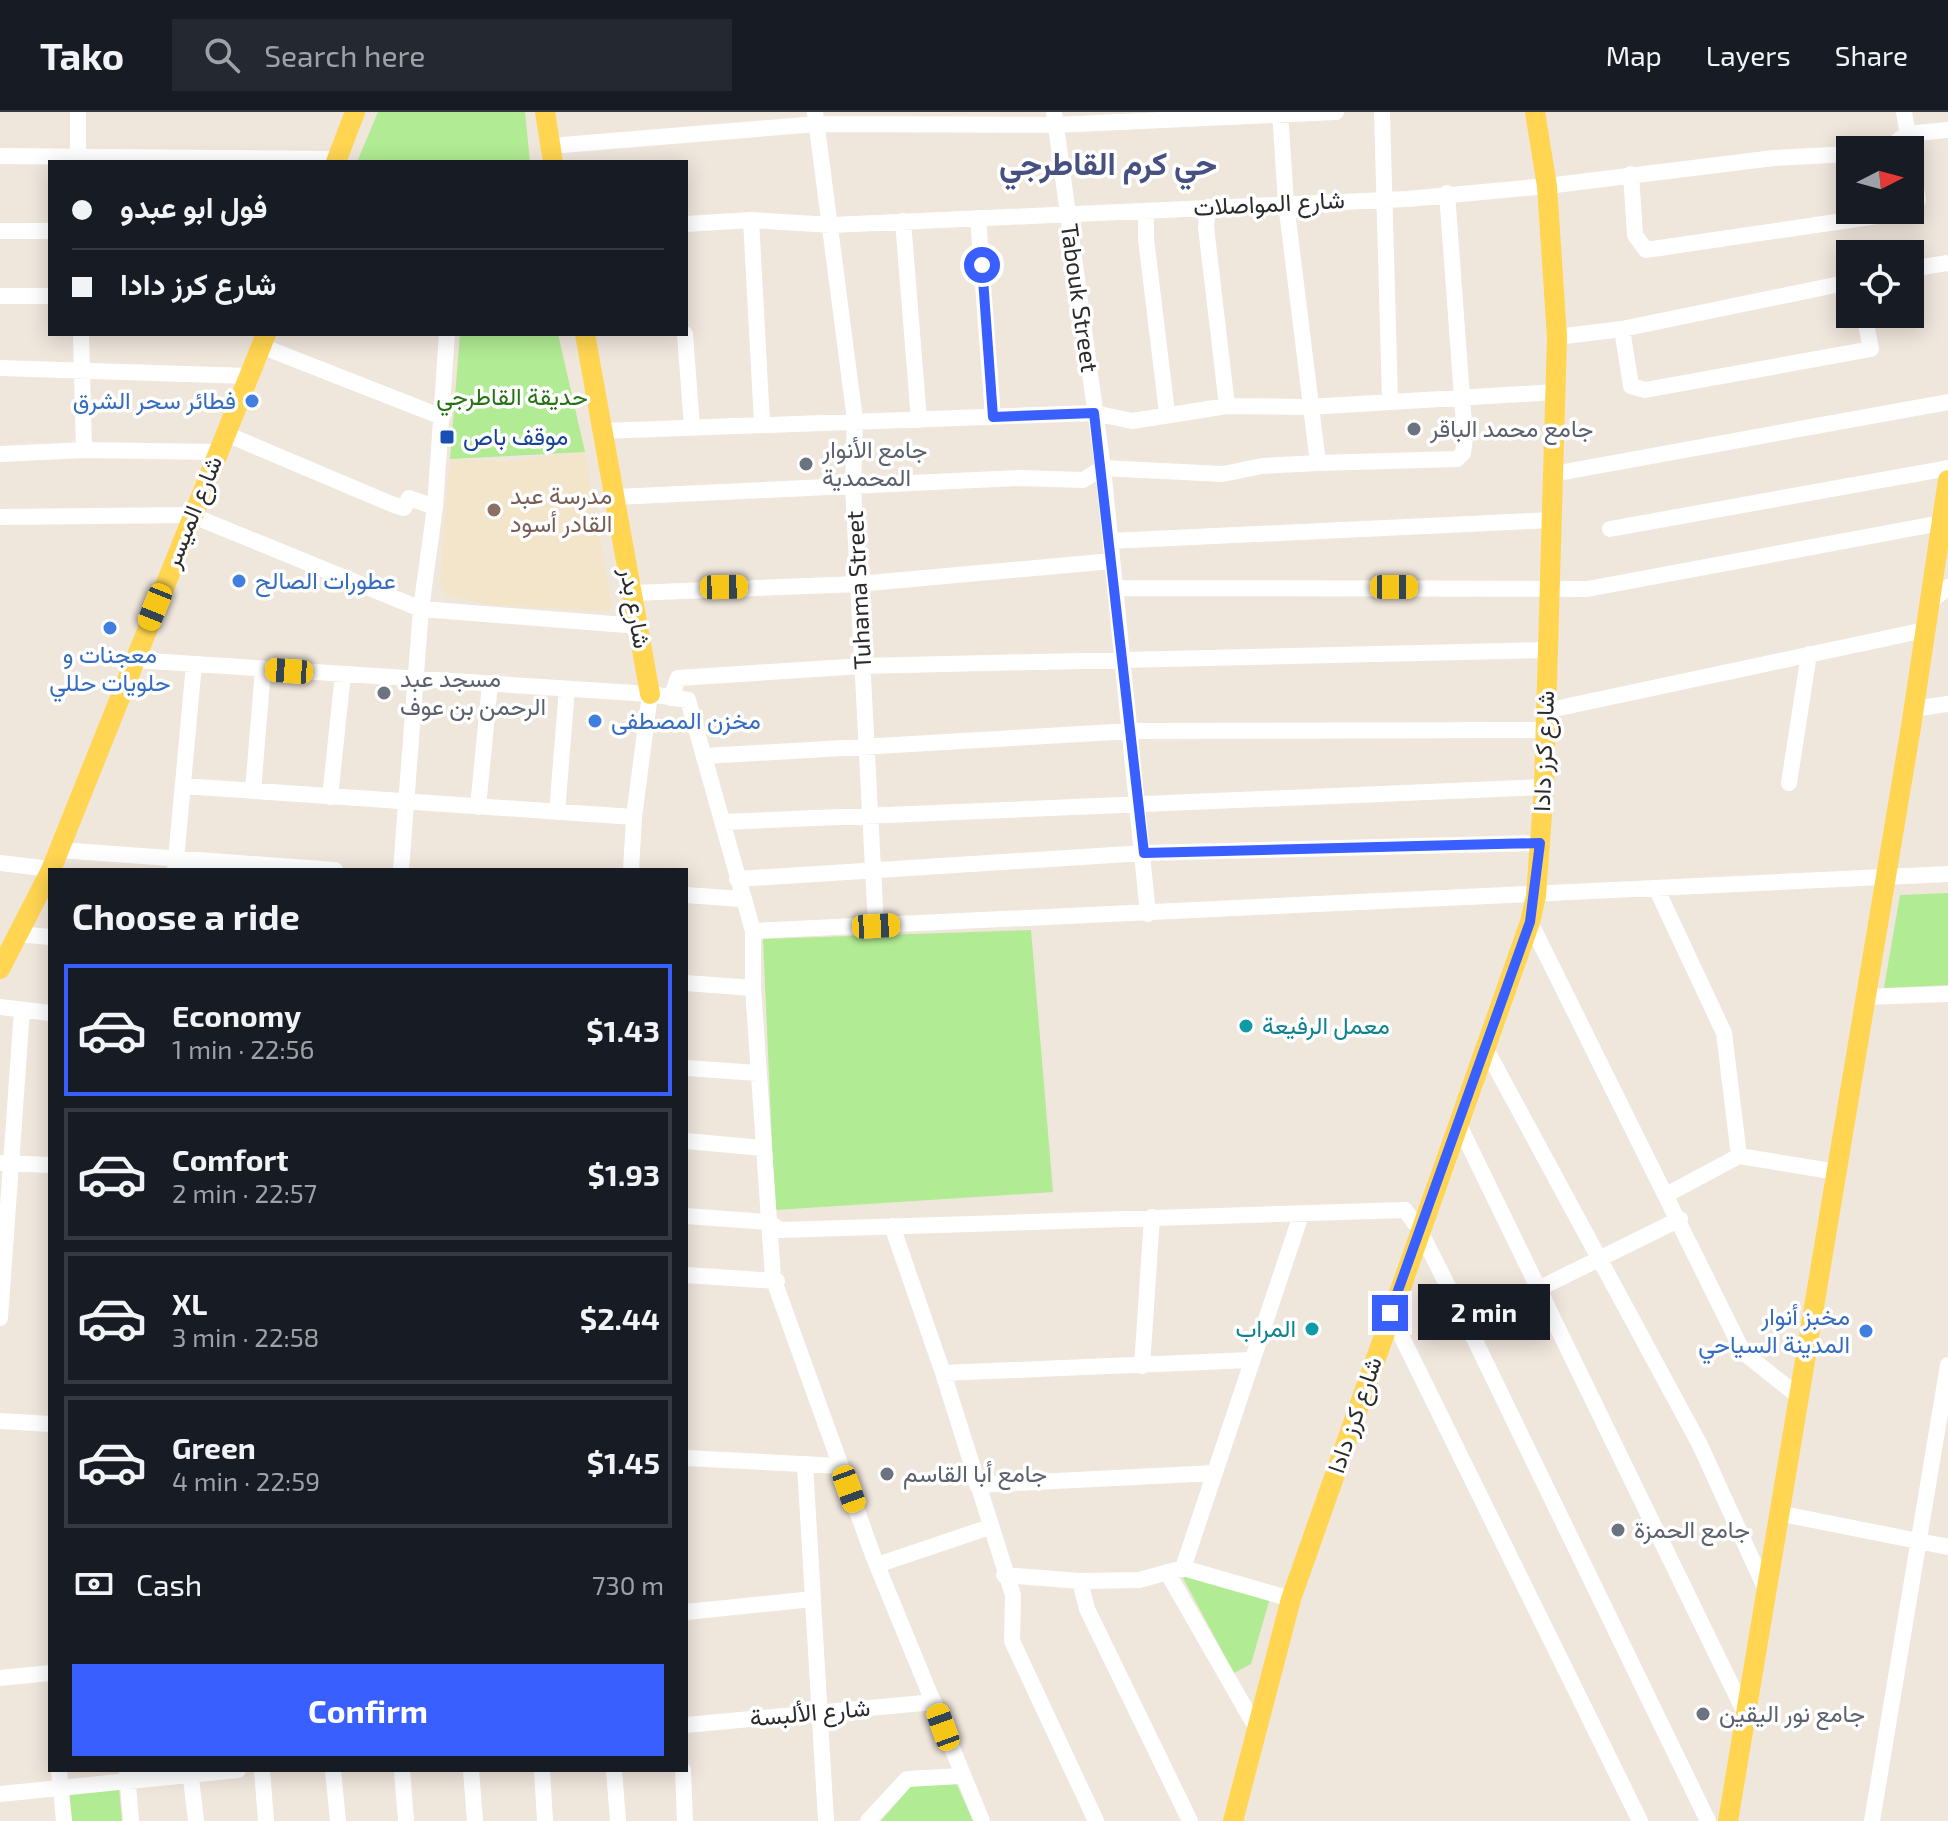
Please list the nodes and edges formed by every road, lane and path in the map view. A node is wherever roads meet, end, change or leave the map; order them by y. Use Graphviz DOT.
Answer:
graph roads {
  1 [pos="78,112"];
  2 [pos="355,112"];
  3 [pos="545,112"];
  4 [pos="1336,112"];
  5 [pos="1382,112"];
  6 [pos="1535,112"];
  7 [pos="1904,112"];
  8 [pos="1280,114"];
  9 [pos="816,118"];
  10 [pos="1055,118"];
  11 [pos="1948,130"];
  12 [pos="1908,136"];
  13 [pos="1924,139"];
  14 [pos="552,154"];
  15 [pos="1836,155"];
  16 [pos="0,156"];
  17 [pos="78,159"];
  18 [pos="207,160"];
  19 [pos="336,160"];
  20 [pos="1631,174"];
  21 [pos="1547,186"];
  22 [pos="1447,193"];
  23 [pos="1382,197"];
  24 [pos="1286,203"];
  25 [pos="1208,207"];
  26 [pos="1146,211"];
  27 [pos="1067,213"];
  28 [pos="978,218"];
  29 [pos="751,220"];
  30 [pos="903,221"];
  31 [pos="1836,222"];
  32 [pos="688,224"];
  33 [pos="832,225"];
  34 [pos="0,231"];
  35 [pos="48,231"];
  36 [pos="1948,263"];
  37 [pos="1924,267"];
  38 [pos="1836,285"];
  39 [pos="0,296"];
  40 [pos="48,296"];
  41 [pos="1867,328"];
  42 [pos="1622,329"];
  43 [pos="81,336"];
  44 [pos="443,336"];
  45 [pos="585,336"];
  46 [pos="685,336"];
  47 [pos="1557,337"];
  48 [pos="264,340"];
  49 [pos="0,368"];
  50 [pos="84,371"];
  51 [pos="248,376"];
  52 [pos="1555,392"];
  53 [pos="1463,396"];
  54 [pos="1390,400"];
  55 [pos="1948,402"];
  56 [pos="1227,406"];
  57 [pos="1309,407"];
  58 [pos="1094,413"];
  59 [pos="1167,413"];
  60 [pos="442,417"];
  61 [pos="993,417"];
  62 [pos="855,420"];
  63 [pos="919,420"];
  64 [pos="762,423"];
  65 [pos="692,427"];
  66 [pos="603,431"];
  67 [pos="222,443"];
  68 [pos="84,450"];
  69 [pos="0,454"];
  70 [pos="1318,463"];
  71 [pos="1103,468"];
  72 [pos="1948,468"];
  73 [pos="1553,474"];
  74 [pos="1948,480"];
  75 [pos="853,486"];
  76 [pos="616,497"];
  77 [pos="435,507"];
  78 [pos="191,515"];
  79 [pos="0,517"];
  80 [pos="1552,520"];
  81 [pos="1941,523"];
  82 [pos="1610,529"];
  83 [pos="1110,541"];
  84 [pos="1112,561"];
  85 [pos="858,584"];
  86 [pos="1549,587"];
  87 [pos="1948,587"];
  88 [pos="1115,588"];
  89 [pos="633,593"];
  90 [pos="1929,603"];
  91 [pos="421,609"];
  92 [pos="639,626"];
  93 [pos="1925,630"];
  94 [pos="1548,650"];
  95 [pos="1809,654"];
  96 [pos="134,660"];
  97 [pos="1123,661"];
  98 [pos="194,664"];
  99 [pos="862,666"];
  100 [pos="263,669"];
  101 [pos="343,674"];
  102 [pos="415,679"];
  103 [pos="490,684"];
  104 [pos="567,689"];
  105 [pos="650,694"];
  106 [pos="671,698"];
  107 [pos="1948,704"];
  108 [pos="1913,709"];
  109 [pos="1545,720"];
  110 [pos="1132,731"];
  111 [pos="867,747"];
  112 [pos="705,756"];
  113 [pos="1789,783"];
  114 [pos="183,786"];
  115 [pos="1544,787"];
  116 [pos="253,791"];
  117 [pos="330,797"];
  118 [pos="406,803"];
  119 [pos="1138,803"];
  120 [pos="478,807"];
  121 [pos="557,812"];
  122 [pos="634,817"];
  123 [pos="870,817"];
  124 [pos="723,822"];
  125 [pos="1540,843"];
  126 [pos="1144,853"];
  127 [pos="0,863"];
  128 [pos="175,864"];
  129 [pos="53,865"];
  130 [pos="282,868"];
  131 [pos="401,868"];
  132 [pos="631,868"];
  133 [pos="873,871"];
  134 [pos="1948,874"];
  135 [pos="48,875"];
  136 [pos="1884,878"];
  137 [pos="737,879"];
  138 [pos="1657,890"];
  139 [pos="688,895"];
  140 [pos="1536,896"];
  141 [pos="741,899"];
  142 [pos="1148,914"];
  143 [pos="1530,922"];
  144 [pos="876,926"];
  145 [pos="753,931"];
  146 [pos="18,934"];
  147 [pos="48,937"];
  148 [pos="0,969"];
  149 [pos="688,983"];
  150 [pos="753,988"];
  151 [pos="1948,994"];
  152 [pos="1865,997"];
  153 [pos="0,1007"];
  154 [pos="22,1010"];
  155 [pos="48,1013"];
  156 [pos="1486,1049"];
  157 [pos="688,1068"];
  158 [pos="758,1073"];
  159 [pos="1458,1123"];
  160 [pos="688,1141"];
  161 [pos="763,1148"];
  162 [pos="1739,1156"];
  163 [pos="6,1164"];
  164 [pos="48,1165"];
  165 [pos="1837,1172"];
  166 [pos="1666,1195"];
  167 [pos="1301,1215"];
  168 [pos="688,1216"];
  169 [pos="1152,1217"];
  170 [pos="1680,1219"];
  171 [pos="768,1222"];
  172 [pos="892,1226"];
  173 [pos="1419,1229"];
  174 [pos="1600,1260"];
  175 [pos="688,1275"];
  176 [pos="777,1281"];
  177 [pos="1538,1288"];
  178 [pos="1390,1313"];
  179 [pos="0,1318"];
  180 [pos="1467,1324"];
  181 [pos="1251,1360"];
  182 [pos="1948,1365"];
  183 [pos="1142,1366"];
  184 [pos="943,1373"];
  185 [pos="1797,1395"];
  186 [pos="0,1421"];
  187 [pos="48,1424"];
  188 [pos="1942,1441"];
  189 [pos="688,1458"];
  190 [pos="805,1464"];
  191 [pos="841,1466"];
  192 [pos="1214,1473"];
  193 [pos="977,1485"];
  194 [pos="1778,1513"];
  195 [pos="990,1527"];
  196 [pos="1920,1543"];
  197 [pos="1948,1547"];
  198 [pos="877,1565"];
  199 [pos="1175,1570"];
  200 [pos="1004,1575"];
  201 [pos="1080,1581"];
  202 [pos="1766,1590"];
  203 [pos="813,1599"];
  204 [pos="1291,1599"];
  205 [pos="688,1612"];
  206 [pos="48,1673"];
  207 [pos="0,1678"];
  208 [pos="934,1702"];
  209 [pos="1744,1711"];
  210 [pos="819,1712"];
  211 [pos="688,1725"];
  212 [pos="1257,1729"];
  213 [pos="59,1772"];
  214 [pos="191,1772"];
  215 [pos="262,1772"];
  216 [pos="333,1772"];
  217 [pos="402,1772"];
  218 [pos="471,1772"];
  219 [pos="542,1772"];
  220 [pos="614,1772"];
  221 [pos="683,1772"];
  222 [pos="127,1776"];
  223 [pos="961,1776"];
  224 [pos="60,1788"];
  225 [pos="0,1794"];
  226 [pos="64,1821"];
  227 [pos="131,1821"];
  228 [pos="196,1821"];
  229 [pos="266,1821"];
  230 [pos="338,1821"];
  231 [pos="406,1821"];
  232 [pos="475,1821"];
  233 [pos="545,1821"];
  234 [pos="618,1821"];
  235 [pos="685,1821"];
  236 [pos="826,1821"];
  237 [pos="868,1821"];
  238 [pos="982,1821"];
  239 [pos="1096,1821"];
  240 [pos="1190,1821"];
  241 [pos="1233,1821"];
  242 [pos="1640,1821"];
  243 [pos="1708,1821"];
  244 [pos="1728,1821"];
  245 [pos="1872,1821"];
  1 -- 17 [label="street"];
  2 -- 19 [label="main road"];
  3 -- 14 [label="main road"];
  4 -- 8 [label="street"];
  5 -- 23 [label="street"];
  6 -- 21 [label="main road, شارع كرز دادا"];
  7 -- 12 [label="street"];
  8 -- 10 [label="street"];
  8 -- 24 [label="street"];
  9 -- 10 [label="street"];
  9 -- 14 [label="street"];
  9 -- 33 [label="street, Tuhama Street"];
  10 -- 27 [label="street, Tabouk Street"];
  11 -- 13 [label="street"];
  15 -- 20 [label="street, شارع المواصلات"];
  16 -- 17 [label="street"];
  17 -- 18 [label="street"];
  20 -- 21 [label="street, شارع المواصلات"];
  20 -- 31 [label="street"];
  21 -- 22 [label="street, شارع المواصلات"];
  21 -- 47 [label="main road, شارع كرز دادا"];
  22 -- 23 [label="street, شارع المواصلات"];
  22 -- 53 [label="street"];
  23 -- 24 [label="street, شارع المواصلات"];
  23 -- 54 [label="street"];
  24 -- 25 [label="street, شارع المواصلات"];
  24 -- 57 [label="street"];
  25 -- 26 [label="street, شارع المواصلات"];
  25 -- 56 [label="street"];
  26 -- 27 [label="street, شارع المواصلات"];
  26 -- 59 [label="street"];
  27 -- 28 [label="street, شارع المواصلات"];
  27 -- 58 [label="street, Tabouk Street"];
  28 -- 30 [label="street, شارع المواصلات"];
  28 -- 61 [label="street"];
  29 -- 32 [label="street, شارع المواصلات"];
  29 -- 33 [label="street, شارع المواصلات"];
  29 -- 64 [label="street"];
  30 -- 33 [label="street, شارع المواصلات"];
  30 -- 63 [label="street"];
  33 -- 62 [label="street, Tuhama Street"];
  34 -- 35 [label="street"];
  36 -- 37 [label="street"];
  38 -- 42 [label="street"];
  39 -- 40 [label="street"];
  41 -- 42 [label="street"];
  42 -- 47 [label="street"];
  43 -- 50 [label="street"];
  44 -- 60 [label="street"];
  45 -- 66 [label="main road, شارع بدر"];
  46 -- 65 [label="street"];
  47 -- 52 [label="main road, شارع كرز دادا"];
  48 -- 51 [label="main road, شارع الميسر"];
  48 -- 60 [label="street"];
  49 -- 50 [label="street"];
  50 -- 51 [label="street"];
  50 -- 68 [label="street"];
  51 -- 67 [label="main road, شارع الميسر"];
  52 -- 53 [label="street"];
  52 -- 73 [label="main road, شارع كرز دادا"];
  53 -- 54 [label="street"];
  53 -- 70 [label="street"];
  54 -- 57 [label="street"];
  55 -- 73 [label="street"];
  56 -- 57 [label="street"];
  56 -- 59 [label="street"];
  57 -- 70 [label="street"];
  58 -- 59 [label="street"];
  58 -- 61 [label="street"];
  58 -- 71 [label="street, Tabouk Street"];
  60 -- 77 [label="street"];
  61 -- 63 [label="street"];
  62 -- 63 [label="street"];
  62 -- 64 [label="street"];
  62 -- 75 [label="street, Tuhama Street"];
  64 -- 65 [label="street"];
  65 -- 66 [label="street"];
  66 -- 76 [label="main road, شارع بدر"];
  67 -- 68 [label="street"];
  67 -- 77 [label="street"];
  67 -- 78 [label="main road, شارع الميسر"];
  68 -- 69 [label="street"];
  70 -- 71 [label="street"];
  71 -- 75 [label="street"];
  71 -- 83 [label="street, Tabouk Street"];
  72 -- 82 [label="street"];
  73 -- 80 [label="main road, شارع كرز دادا"];
  74 -- 81 [label="main road"];
  75 -- 76 [label="street"];
  75 -- 85 [label="street, Tuhama Street"];
  76 -- 89 [label="main road, شارع بدر"];
  77 -- 91 [label="street"];
  78 -- 79 [label="street"];
  78 -- 91 [label="street"];
  78 -- 96 [label="main road, شارع الميسر"];
  80 -- 83 [label="street"];
  80 -- 86 [label="main road, شارع كرز دادا"];
  81 -- 86 [label="street"];
  81 -- 90 [label="main road"];
  83 -- 84 [label="street, Tabouk Street"];
  84 -- 85 [label="street"];
  84 -- 88 [label="street, Tabouk Street"];
  85 -- 89 [label="street"];
  85 -- 99 [label="street, Tuhama Street"];
  86 -- 88 [label="street"];
  86 -- 94 [label="main road, شارع كرز دادا"];
  87 -- 90 [label="street"];
  88 -- 97 [label="street, Tabouk Street"];
  89 -- 92 [label="main road, شارع بدر"];
  90 -- 93 [label="main road"];
  91 -- 92 [label="street"];
  91 -- 102 [label="street"];
  92 -- 105 [label="main road, شارع بدر"];
  93 -- 95 [label="street"];
  93 -- 108 [label="main road"];
  94 -- 97 [label="street"];
  94 -- 109 [label="main road, شارع كرز دادا"];
  95 -- 109 [label="street"];
  95 -- 113 [label="street"];
  96 -- 98 [label="street"];
  96 -- 129 [label="main road, شارع الميسر"];
  97 -- 99 [label="street"];
  97 -- 110 [label="street, Tabouk Street"];
  98 -- 100 [label="street"];
  98 -- 114 [label="street"];
  99 -- 106 [label="street"];
  99 -- 111 [label="street, Tuhama Street"];
  100 -- 101 [label="street"];
  100 -- 116 [label="street"];
  101 -- 102 [label="street"];
  101 -- 117 [label="street"];
  102 -- 103 [label="street"];
  102 -- 118 [label="street"];
  103 -- 104 [label="street"];
  103 -- 120 [label="street"];
  104 -- 105 [label="street"];
  104 -- 121 [label="street"];
  105 -- 106 [label="street"];
  105 -- 122 [label="street"];
  106 -- 112 [label="street"];
  107 -- 108 [label="street"];
  108 -- 136 [label="main road"];
  109 -- 110 [label="street"];
  109 -- 115 [label="main road, شارع كرز دادا"];
  110 -- 111 [label="street"];
  110 -- 119 [label="street, Tabouk Street"];
  111 -- 112 [label="street"];
  111 -- 123 [label="street, Tuhama Street"];
  112 -- 124 [label="street"];
  114 -- 116 [label="street"];
  114 -- 128 [label="street"];
  115 -- 119 [label="street"];
  115 -- 125 [label="main road, شارع كرز دادا"];
  116 -- 117 [label="street"];
  117 -- 118 [label="street"];
  118 -- 120 [label="street"];
  118 -- 131 [label="street"];
  119 -- 123 [label="street"];
  119 -- 126 [label="street, Tabouk Street"];
  120 -- 121 [label="street"];
  121 -- 122 [label="street"];
  122 -- 132 [label="street"];
  123 -- 124 [label="street"];
  123 -- 133 [label="street, Tuhama Street"];
  124 -- 137 [label="street"];
  125 -- 126 [label="street"];
  125 -- 140 [label="main road, شارع كرز دادا"];
  126 -- 133 [label="street"];
  126 -- 142 [label="street, Tabouk Street"];
  127 -- 129 [label="street"];
  128 -- 129 [label="street"];
  128 -- 130 [label="street"];
  133 -- 137 [label="street"];
  133 -- 144 [label="street, Tuhama Street"];
  134 -- 136 [label="street"];
  135 -- 146 [label="main road, شارع الميسر"];
  136 -- 138 [label="street"];
  136 -- 152 [label="main road"];
  137 -- 141 [label="street"];
  138 -- 140 [label="street"];
  138 -- 162 [label="street"];
  139 -- 141 [label="street"];
  140 -- 142 [label="street"];
  140 -- 143 [label="main road, شارع كرز دادا"];
  141 -- 145 [label="street"];
  142 -- 144 [label="street"];
  143 -- 156 [label="main road, شارع كرز دادا"];
  143 -- 166 [label="street"];
  144 -- 145 [label="street"];
  145 -- 150 [label="street"];
  146 -- 147 [label="street"];
  146 -- 148 [label="main road, شارع الميسر"];
  149 -- 150 [label="street"];
  150 -- 158 [label="street"];
  151 -- 152 [label="street"];
  152 -- 165 [label="main road"];
  153 -- 154 [label="street"];
  154 -- 155 [label="street"];
  154 -- 163 [label="street"];
  156 -- 159 [label="main road, شارع كرز دادا"];
  156 -- 174 [label="street"];
  157 -- 158 [label="street"];
  158 -- 161 [label="street"];
  159 -- 173 [label="main road, شارع كرز دادا"];
  159 -- 177 [label="street"];
  160 -- 161 [label="street"];
  161 -- 171 [label="street"];
  162 -- 165 [label="street"];
  162 -- 166 [label="street"];
  163 -- 164 [label="street"];
  163 -- 179 [label="street"];
  165 -- 185 [label="main road"];
  166 -- 170 [label="street"];
  167 -- 169 [label="street"];
  167 -- 173 [label="street"];
  167 -- 181 [label="street"];
  168 -- 171 [label="street"];
  169 -- 172 [label="street"];
  169 -- 183 [label="street"];
  170 -- 174 [label="street"];
  170 -- 185 [label="street"];
  171 -- 172 [label="street"];
  171 -- 176 [label="street"];
  172 -- 184 [label="street"];
  173 -- 178 [label="main road, شارع كرز دادا"];
  173 -- 180 [label="street"];
  174 -- 177 [label="street"];
  174 -- 202 [label="street"];
  175 -- 176 [label="street"];
  176 -- 191 [label="street"];
  177 -- 180 [label="street"];
  177 -- 209 [label="street"];
  178 -- 204 [label="main road, شارع كرز دادا"];
  178 -- 242 [label="street"];
  180 -- 243 [label="street"];
  181 -- 183 [label="street"];
  181 -- 192 [label="street"];
  182 -- 188 [label="street"];
  183 -- 184 [label="street"];
  184 -- 193 [label="street"];
  185 -- 194 [label="main road"];
  186 -- 187 [label="street"];
  188 -- 196 [label="street"];
  189 -- 190 [label="street"];
  190 -- 191 [label="street"];
  190 -- 203 [label="street"];
  191 -- 198 [label="street"];
  192 -- 193 [label="street"];
  192 -- 199 [label="street"];
  193 -- 195 [label="street"];
  194 -- 196 [label="street"];
  194 -- 202 [label="main road"];
  195 -- 198 [label="street"];
  195 -- 200 [label="street"];
  196 -- 197 [label="street"];
  196 -- 245 [label="street"];
  198 -- 208 [label="street"];
  199 -- 201 [label="street"];
  199 -- 204 [label="street"];
  199 -- 212 [label="street"];
  200 -- 201 [label="street"];
  200 -- 239 [label="street"];
  201 -- 240 [label="street"];
  202 -- 209 [label="main road"];
  203 -- 205 [label="street"];
  203 -- 210 [label="street"];
  204 -- 212 [label="main road, شارع كرز دادا"];
  206 -- 207 [label="street"];
  208 -- 210 [label="street, شارع الألبسة"];
  208 -- 223 [label="street"];
  209 -- 244 [label="main road"];
  210 -- 211 [label="street, شارع الألبسة"];
  210 -- 236 [label="street"];
  212 -- 241 [label="main road, شارع كرز دادا"];
  213 -- 224 [label="street"];
  214 -- 222 [label="street"];
  214 -- 228 [label="street"];
  215 -- 229 [label="street"];
  216 -- 230 [label="street"];
  217 -- 231 [label="street"];
  218 -- 232 [label="street"];
  219 -- 233 [label="street"];
  220 -- 234 [label="street"];
  221 -- 235 [label="street"];
  222 -- 224 [label="street"];
  222 -- 227 [label="street"];
  223 -- 237 [label="street"];
  223 -- 238 [label="street"];
  224 -- 225 [label="street"];
  224 -- 226 [label="street"];
}
